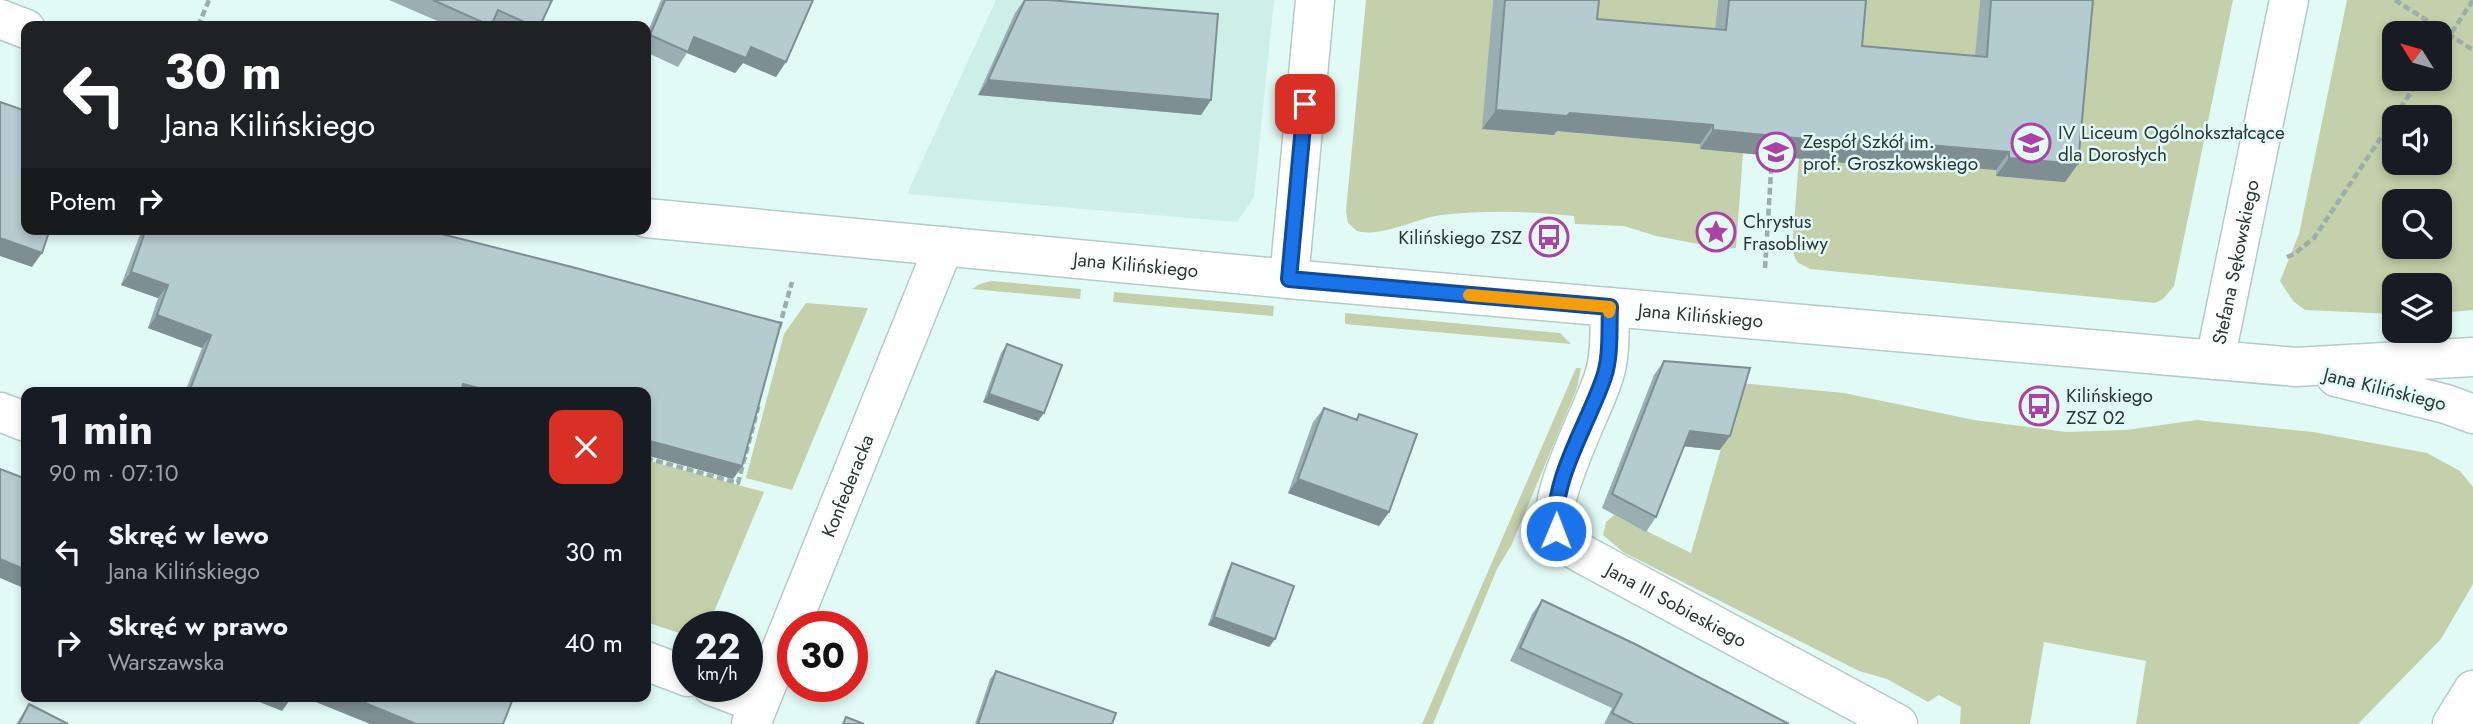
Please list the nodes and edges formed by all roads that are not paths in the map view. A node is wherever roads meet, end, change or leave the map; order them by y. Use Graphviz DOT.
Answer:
graph roads {
  1 [pos="1315,0"];
  2 [pos="2289,0"];
  3 [pos="0,19"];
  4 [pos="21,27"];
  5 [pos="651,218"];
  6 [pos="944,246"];
  7 [pos="1289,279"];
  8 [pos="1610,307"];
  9 [pos="2473,357"];
  10 [pos="2215,360"];
  11 [pos="2296,367"];
  12 [pos="0,412"];
  13 [pos="2473,414"];
  14 [pos="21,420"];
  15 [pos="651,662"];
  16 [pos="672,671"];
  17 [pos="2473,690"];
  18 [pos="737,702"];
  19 [pos="755,714"];
  20 [pos="1898,724"];
  21 [pos="2452,724"];
  1 -- 7 [label="street"];
  2 -- 10 [label="street, Stefana Sękowskiego"];
  3 -- 4 [label="street"];
  5 -- 6 [label="street, Jana Kilińskiego"];
  6 -- 7 [label="street, Jana Kilińskiego"];
  6 -- 19 [label="street, Konfederacka"];
  7 -- 8 [label="street, Jana Kilińskiego"];
  8 -- 10 [label="street, Jana Kilińskiego"];
  8 -- 20 [label="street, Jana III Sobieskiego"];
  9 -- 11 [label="street, Jana Kilińskiego"];
  10 -- 11 [label="street, Jana Kilińskiego"];
  11 -- 13 [label="street, Jana Kilińskiego"];
  12 -- 14 [label="street"];
  15 -- 16 [label="street"];
  17 -- 21 [label="street"];
  18 -- 19 [label="street"];
}
